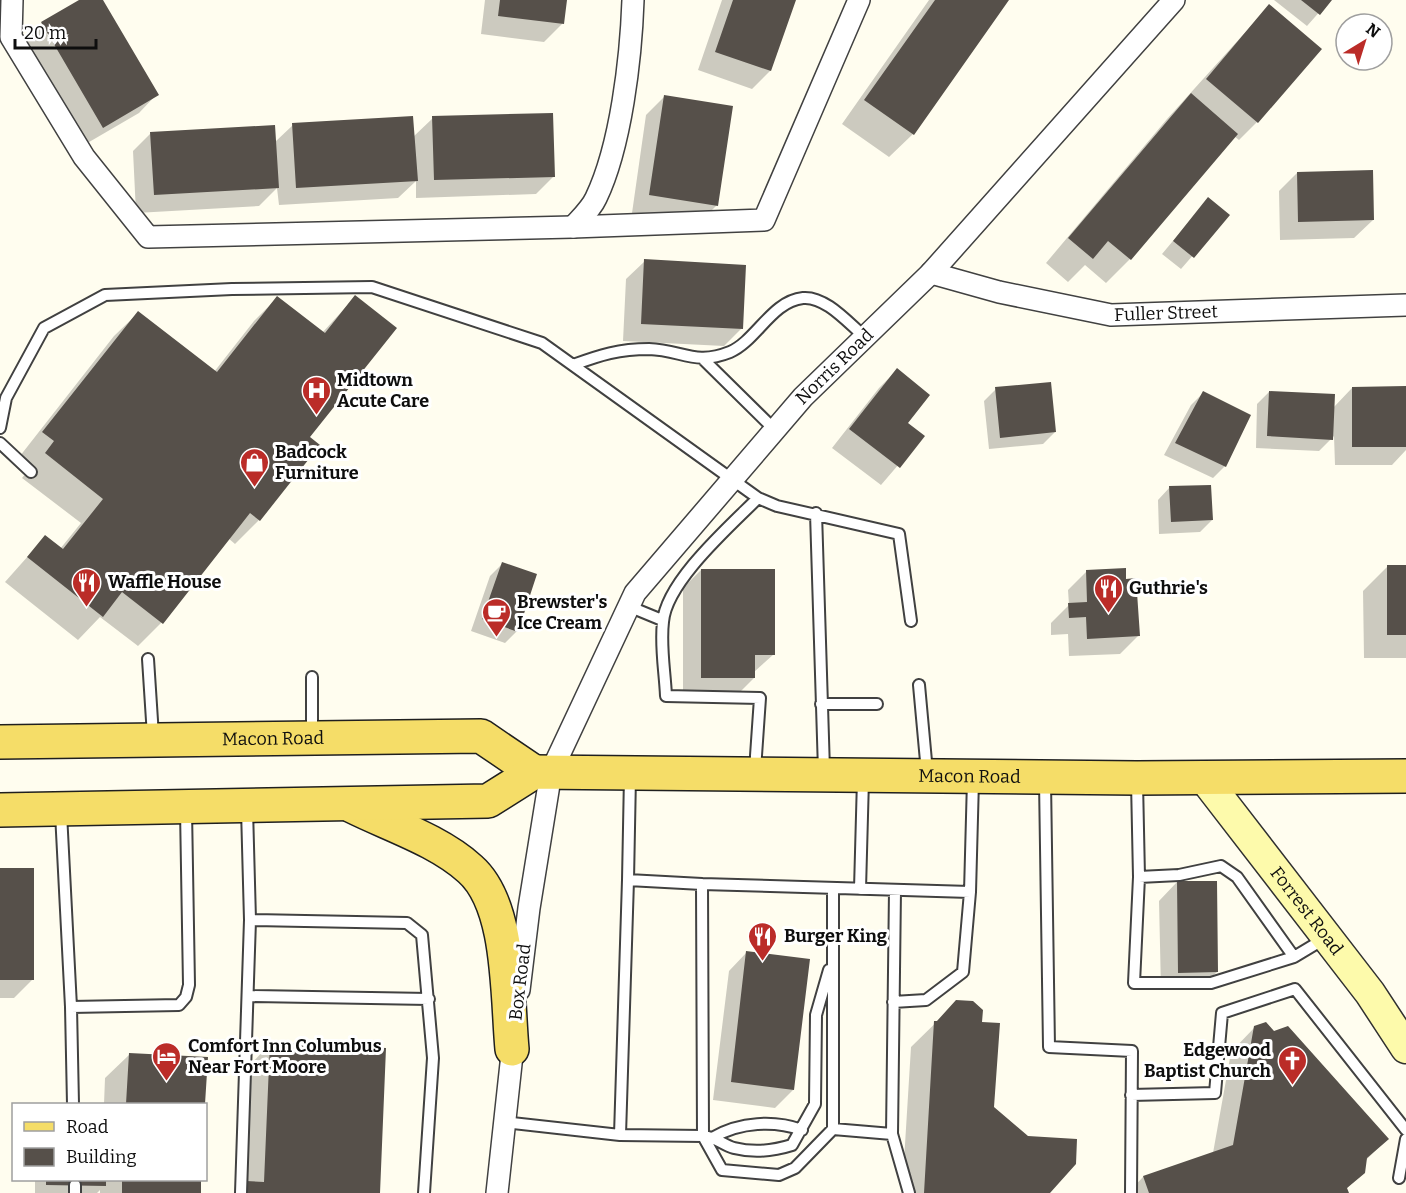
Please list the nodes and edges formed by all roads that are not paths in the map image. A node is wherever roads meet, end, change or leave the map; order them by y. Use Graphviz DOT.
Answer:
graph roads {
  1 [pos="12,0"];
  2 [pos="633,0"];
  3 [pos="859,0"];
  4 [pos="1174,0"];
  5 [pos="573,227"];
  6 [pos="931,273"];
  7 [pos="1406,305"];
  8 [pos="865,337"];
  9 [pos="704,360"];
  10 [pos="573,365"];
  11 [pos="0,428"];
  12 [pos="775,430"];
  13 [pos="0,443"];
  14 [pos="31,472"];
  15 [pos="732,480"];
  16 [pos="758,498"];
  17 [pos="816,513"];
  18 [pos="628,606"];
  19 [pos="663,620"];
  20 [pos="910,621"];
  21 [pos="148,659"];
  22 [pos="312,677"];
  23 [pos="919,685"];
  24 [pos="821,704"];
  25 [pos="877,704"];
  26 [pos="312,738"];
  27 [pos="154,740"];
  28 [pos="0,742"];
  29 [pos="542,772"];
  30 [pos="630,773"];
  31 [pos="755,774"];
  32 [pos="824,775"];
  33 [pos="863,775"];
  34 [pos="927,776"];
  35 [pos="973,776"];
  36 [pos="1045,777"];
  37 [pos="1406,777"];
  38 [pos="1137,778"];
  39 [pos="1204,778"];
  40 [pos="345,803"];
  41 [pos="247,806"];
  42 [pos="186,807"];
  43 [pos="61,809"];
  44 [pos="0,810"];
  45 [pos="1139,877"];
  46 [pos="628,880"];
  47 [pos="702,884"];
  48 [pos="833,888"];
  49 [pos="860,889"];
  50 [pos="895,890"];
  51 [pos="970,892"];
  52 [pos="250,920"];
  53 [pos="1327,937"];
  54 [pos="833,956"];
  55 [pos="1294,957"];
  56 [pos="248,996"];
  57 [pos="429,999"];
  58 [pos="893,1002"];
  59 [pos="71,1007"];
  60 [pos="1406,1048"];
  61 [pos="512,1049"];
  62 [pos="1131,1095"];
  63 [pos="73,1103"];
  64 [pos="504,1122"];
  65 [pos="833,1129"];
  66 [pos="802,1130"];
  67 [pos="1406,1130"];
  68 [pos="892,1134"];
  69 [pos="620,1136"];
  70 [pos="709,1136"];
  71 [pos="1406,1139"];
  72 [pos="1399,1178"];
  73 [pos="241,1193"];
  74 [pos="424,1193"];
  75 [pos="496,1193"];
  76 [pos="909,1193"];
  77 [pos="1131,1193"];
  1 -- 5 [label="street"];
  2 -- 5 [label="street"];
  3 -- 5 [label="street"];
  4 -- 6 [label="street, Norris Road"];
  6 -- 7 [label="street, Fuller Street"];
  6 -- 8 [label="street, Norris Road"];
  8 -- 9 [label="lane"];
  8 -- 12 [label="street, Norris Road"];
  9 -- 10 [label="lane"];
  9 -- 12 [label="lane"];
  10 -- 11 [label="lane"];
  10 -- 15 [label="lane"];
  12 -- 15 [label="street, Norris Road"];
  13 -- 14 [label="lane"];
  15 -- 16 [label="lane"];
  15 -- 18 [label="street, Norris Road"];
  16 -- 17 [label="lane"];
  16 -- 19 [label="lane"];
  17 -- 20 [label="lane"];
  17 -- 24 [label="lane"];
  18 -- 19 [label="lane"];
  18 -- 29 [label="street, Norris Road"];
  19 -- 31 [label="lane"];
  21 -- 27 [label="lane"];
  22 -- 26 [label="lane"];
  23 -- 34 [label="lane"];
  24 -- 25 [label="lane"];
  24 -- 32 [label="lane"];
  26 -- 27 [label="main road, Macon Road"];
  26 -- 29 [label="main road, Macon Road"];
  27 -- 28 [label="main road, Macon Road"];
  29 -- 30 [label="main road, Macon Road"];
  29 -- 40 [label="main road"];
  29 -- 61 [label="street, Box Road"];
  30 -- 31 [label="main road, Macon Road"];
  30 -- 46 [label="lane"];
  31 -- 32 [label="main road, Macon Road"];
  32 -- 33 [label="main road, Macon Road"];
  33 -- 34 [label="main road, Macon Road"];
  33 -- 49 [label="lane"];
  34 -- 35 [label="main road, Macon Road"];
  35 -- 36 [label="main road, Macon Road"];
  35 -- 51 [label="lane"];
  36 -- 38 [label="main road, Macon Road"];
  36 -- 62 [label="lane"];
  37 -- 39 [label="main road, Macon Road"];
  38 -- 39 [label="main road, Macon Road"];
  38 -- 45 [label="lane"];
  39 -- 53 [label="main road, Forrest Road"];
  40 -- 41 [label="main road"];
  40 -- 61 [label="main road"];
  41 -- 42 [label="main road"];
  41 -- 52 [label="lane"];
  42 -- 43 [label="main road"];
  42 -- 59 [label="lane"];
  43 -- 44 [label="main road"];
  43 -- 59 [label="lane"];
  45 -- 55 [label="lane"];
  45 -- 55 [label="lane"];
  46 -- 47 [label="lane"];
  46 -- 69 [label="lane"];
  47 -- 48 [label="lane"];
  47 -- 70 [label="lane"];
  48 -- 49 [label="lane"];
  48 -- 54 [label="lane"];
  49 -- 50 [label="lane"];
  50 -- 51 [label="lane"];
  50 -- 58 [label="lane"];
  51 -- 58 [label="lane"];
  52 -- 56 [label="lane"];
  52 -- 57 [label="lane"];
  53 -- 55 [label="lane"];
  53 -- 60 [label="main road, Forrest Road"];
  54 -- 65 [label="lane"];
  54 -- 66 [label="lane"];
  56 -- 57 [label="lane"];
  56 -- 73 [label="lane"];
  57 -- 74 [label="lane"];
  58 -- 68 [label="lane"];
  59 -- 63 [label="lane"];
  61 -- 64 [label="street, Box Road"];
  62 -- 67 [label="lane"];
  62 -- 77 [label="lane"];
  64 -- 69 [label="lane"];
  64 -- 75 [label="street, Box Road"];
  65 -- 68 [label="lane"];
  65 -- 70 [label="lane"];
  66 -- 70 [label="lane"];
  66 -- 70 [label="lane"];
  68 -- 76 [label="lane"];
  69 -- 70 [label="lane"];
  71 -- 72 [label="lane"];
}
